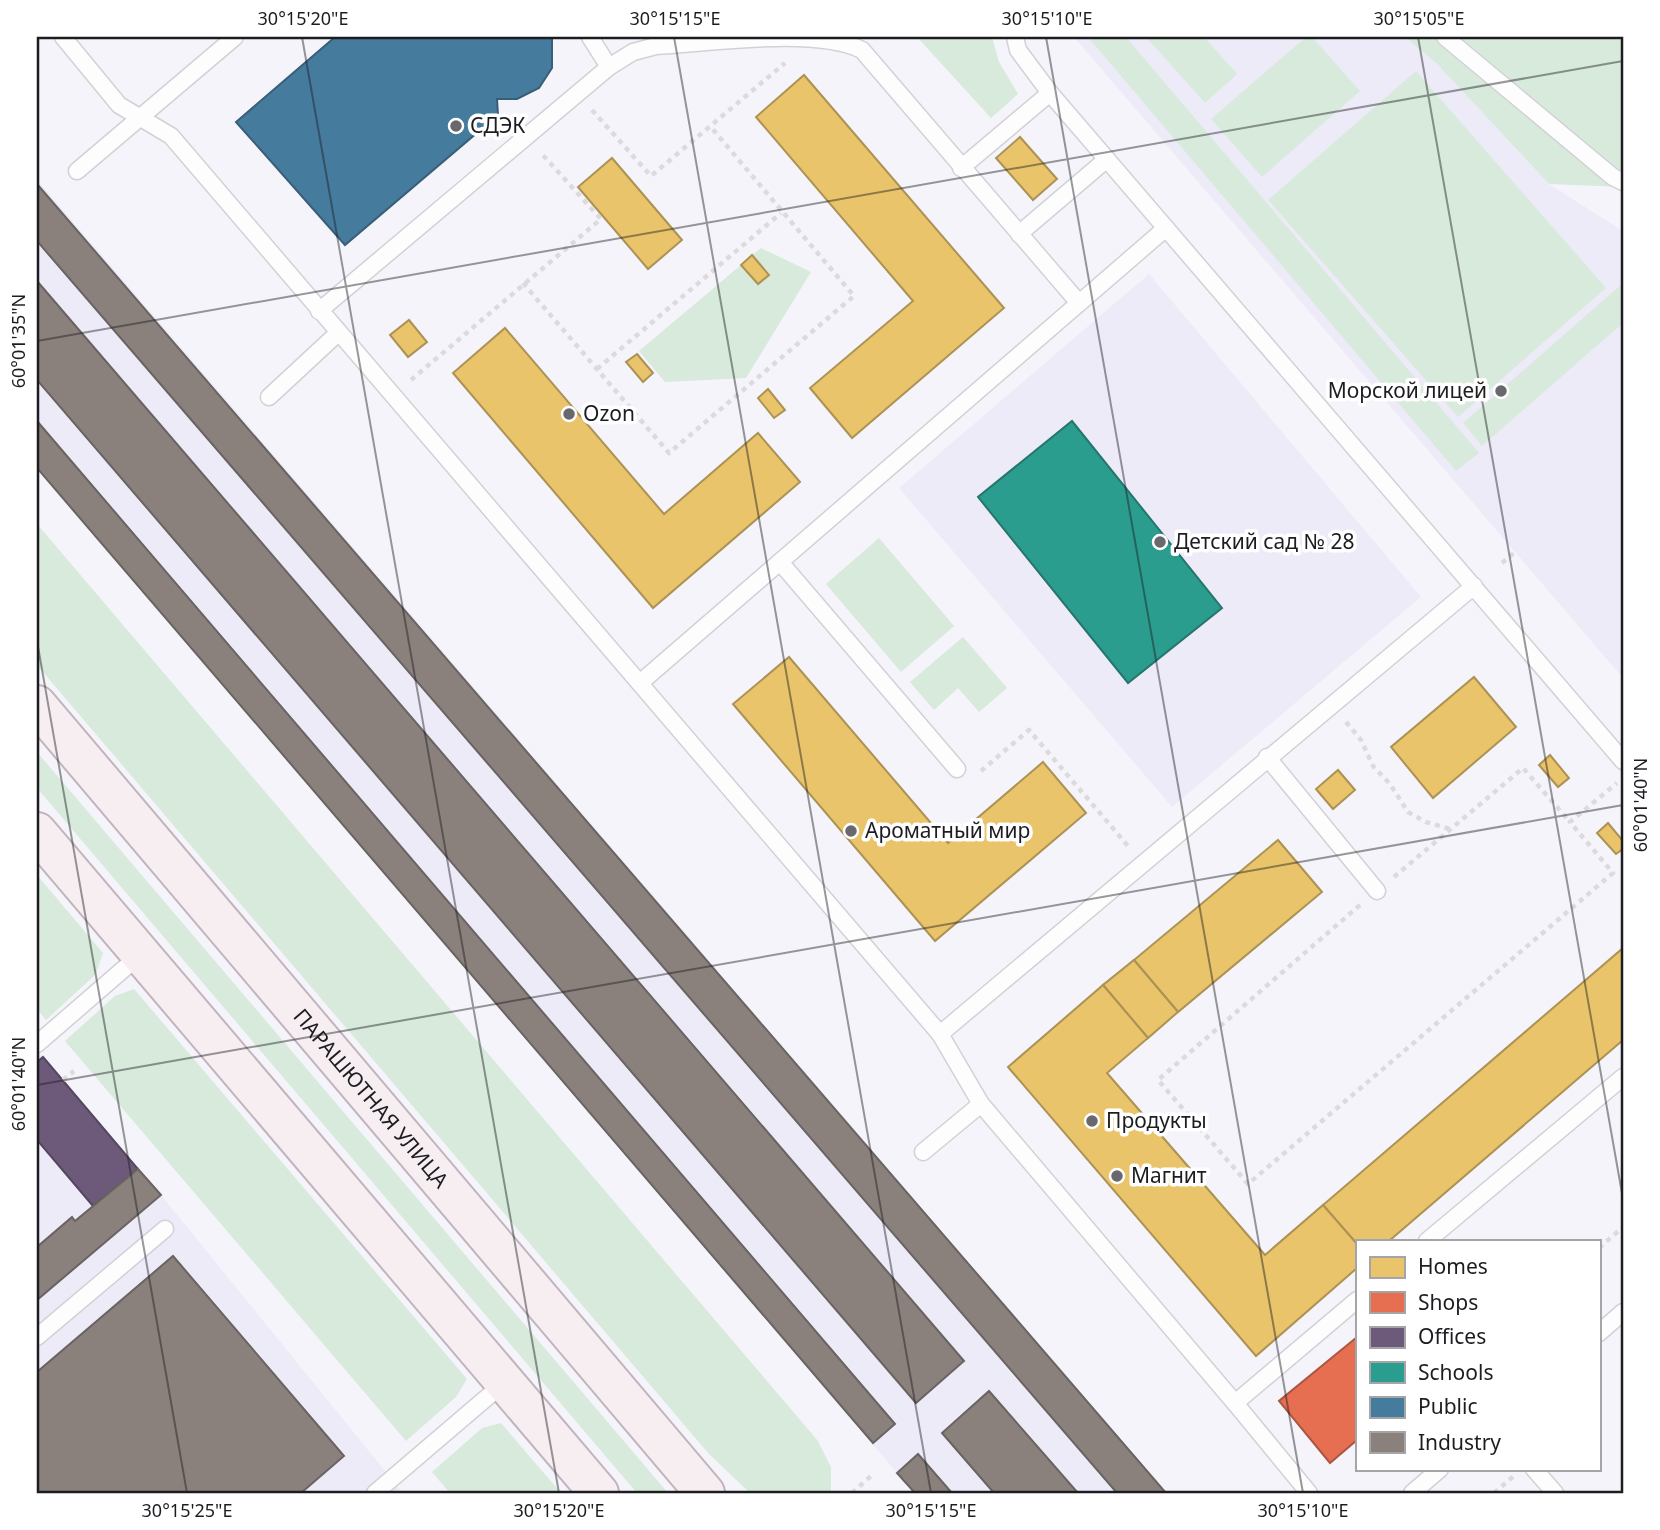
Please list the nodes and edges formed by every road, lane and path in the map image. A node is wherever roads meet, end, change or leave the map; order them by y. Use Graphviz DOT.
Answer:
graph roads {
  1 [pos="63,37"];
  2 [pos="235,37"];
  3 [pos="590,37"];
  4 [pos="815,37"];
  5 [pos="1015,37"];
  6 [pos="1445,37"];
  7 [pos="609,67"];
  8 [pos="1050,93"];
  9 [pos="578,94"];
  10 [pos="142,119"];
  11 [pos="710,126"];
  12 [pos="527,136"];
  13 [pos="1107,159"];
  14 [pos="961,167"];
  15 [pos="77,171"];
  16 [pos="1623,182"];
  17 [pos="781,213"];
  18 [pos="1166,228"];
  19 [pos="1019,234"];
  20 [pos="523,283"];
  21 [pos="1079,303"];
  22 [pos="319,311"];
  23 [pos="338,333"];
  24 [pos="597,369"];
  25 [pos="394,394"];
  26 [pos="269,397"];
  27 [pos="1515,552"];
  28 [pos="780,562"];
  29 [pos="1502,564"];
  30 [pos="1474,586"];
  31 [pos="641,682"];
  32 [pos="1331,704"];
  33 [pos="37,705"];
  34 [pos="1267,757"];
  35 [pos="1623,761"];
  36 [pos="957,769"];
  37 [pos="1623,778"];
  38 [pos="1570,822"];
  39 [pos="1450,829"];
  40 [pos="37,832"];
  41 [pos="1377,891"];
  42 [pos="141,954"];
  43 [pos="940,1034"];
  44 [pos="37,1044"];
  45 [pos="74,1071"];
  46 [pos="1623,1077"];
  47 [pos="63,1080"];
  48 [pos="981,1104"];
  49 [pos="923,1152"];
  50 [pos="1623,1227"];
  51 [pos="165,1229"];
  52 [pos="1428,1240"];
  53 [pos="1600,1247"];
  54 [pos="1356,1301"];
  55 [pos="1623,1312"];
  56 [pos="1600,1332"];
  57 [pos="37,1337"];
  58 [pos="505,1382"];
  59 [pos="1235,1403"];
  60 [pos="1439,1470"];
  61 [pos="1522,1470"];
  62 [pos="1535,1470"];
  63 [pos="872,1476"];
  64 [pos="1502,1491"];
  65 [pos="375,1493"];
  66 [pos="599,1493"];
  67 [pos="705,1493"];
  68 [pos="852,1493"];
  69 [pos="1309,1493"];
  70 [pos="1412,1493"];
  71 [pos="1494,1493"];
  72 [pos="1555,1493"];
  1 -- 10 [label="lane"];
  2 -- 10 [label="lane"];
  3 -- 7 [label="lane"];
  4 -- 7 [label="lane"];
  4 -- 11 [label="path"];
  4 -- 14 [label="lane"];
  5 -- 8 [label="lane"];
  6 -- 16 [label="lane"];
  7 -- 9 [label="lane"];
  8 -- 13 [label="lane"];
  8 -- 14 [label="lane"];
  9 -- 11 [label="path"];
  9 -- 12 [label="lane"];
  10 -- 15 [label="lane"];
  10 -- 22 [label="lane"];
  11 -- 17 [label="path"];
  12 -- 20 [label="path"];
  12 -- 22 [label="lane"];
  13 -- 18 [label="lane"];
  13 -- 19 [label="lane"];
  14 -- 19 [label="lane"];
  17 -- 24 [label="path"];
  17 -- 24 [label="path"];
  18 -- 21 [label="lane"];
  18 -- 30 [label="lane"];
  19 -- 21 [label="lane"];
  20 -- 24 [label="path"];
  20 -- 25 [label="path"];
  21 -- 28 [label="lane"];
  22 -- 23 [label="lane"];
  23 -- 25 [label="lane"];
  23 -- 26 [label="lane"];
  25 -- 31 [label="lane"];
  27 -- 29 [label="path"];
  28 -- 31 [label="lane"];
  28 -- 36 [label="lane"];
  30 -- 32 [label="lane"];
  30 -- 35 [label="lane"];
  31 -- 43 [label="lane"];
  32 -- 34 [label="lane"];
  32 -- 39 [label="path"];
  33 -- 67 [label="main road, ПАРАШЮТНАЯ УЛИЦА"];
  34 -- 41 [label="lane"];
  34 -- 43 [label="lane"];
  37 -- 38 [label="path"];
  38 -- 39 [label="path"];
  38 -- 41 [label="path"];
  39 -- 41 [label="path"];
  40 -- 42 [label="main road"];
  42 -- 44 [label="lane"];
  42 -- 58 [label="main road"];
  43 -- 48 [label="lane"];
  45 -- 47 [label="path"];
  46 -- 52 [label="lane"];
  48 -- 49 [label="lane"];
  48 -- 59 [label="lane"];
  50 -- 53 [label="path"];
  51 -- 57 [label="lane"];
  54 -- 59 [label="lane"];
  55 -- 56 [label="lane"];
  58 -- 65 [label="lane"];
  58 -- 66 [label="main road"];
  59 -- 69 [label="lane"];
  60 -- 70 [label="lane"];
  61 -- 64 [label="path"];
  62 -- 72 [label="lane"];
  63 -- 68 [label="path"];
  64 -- 71 [label="path"];
}
